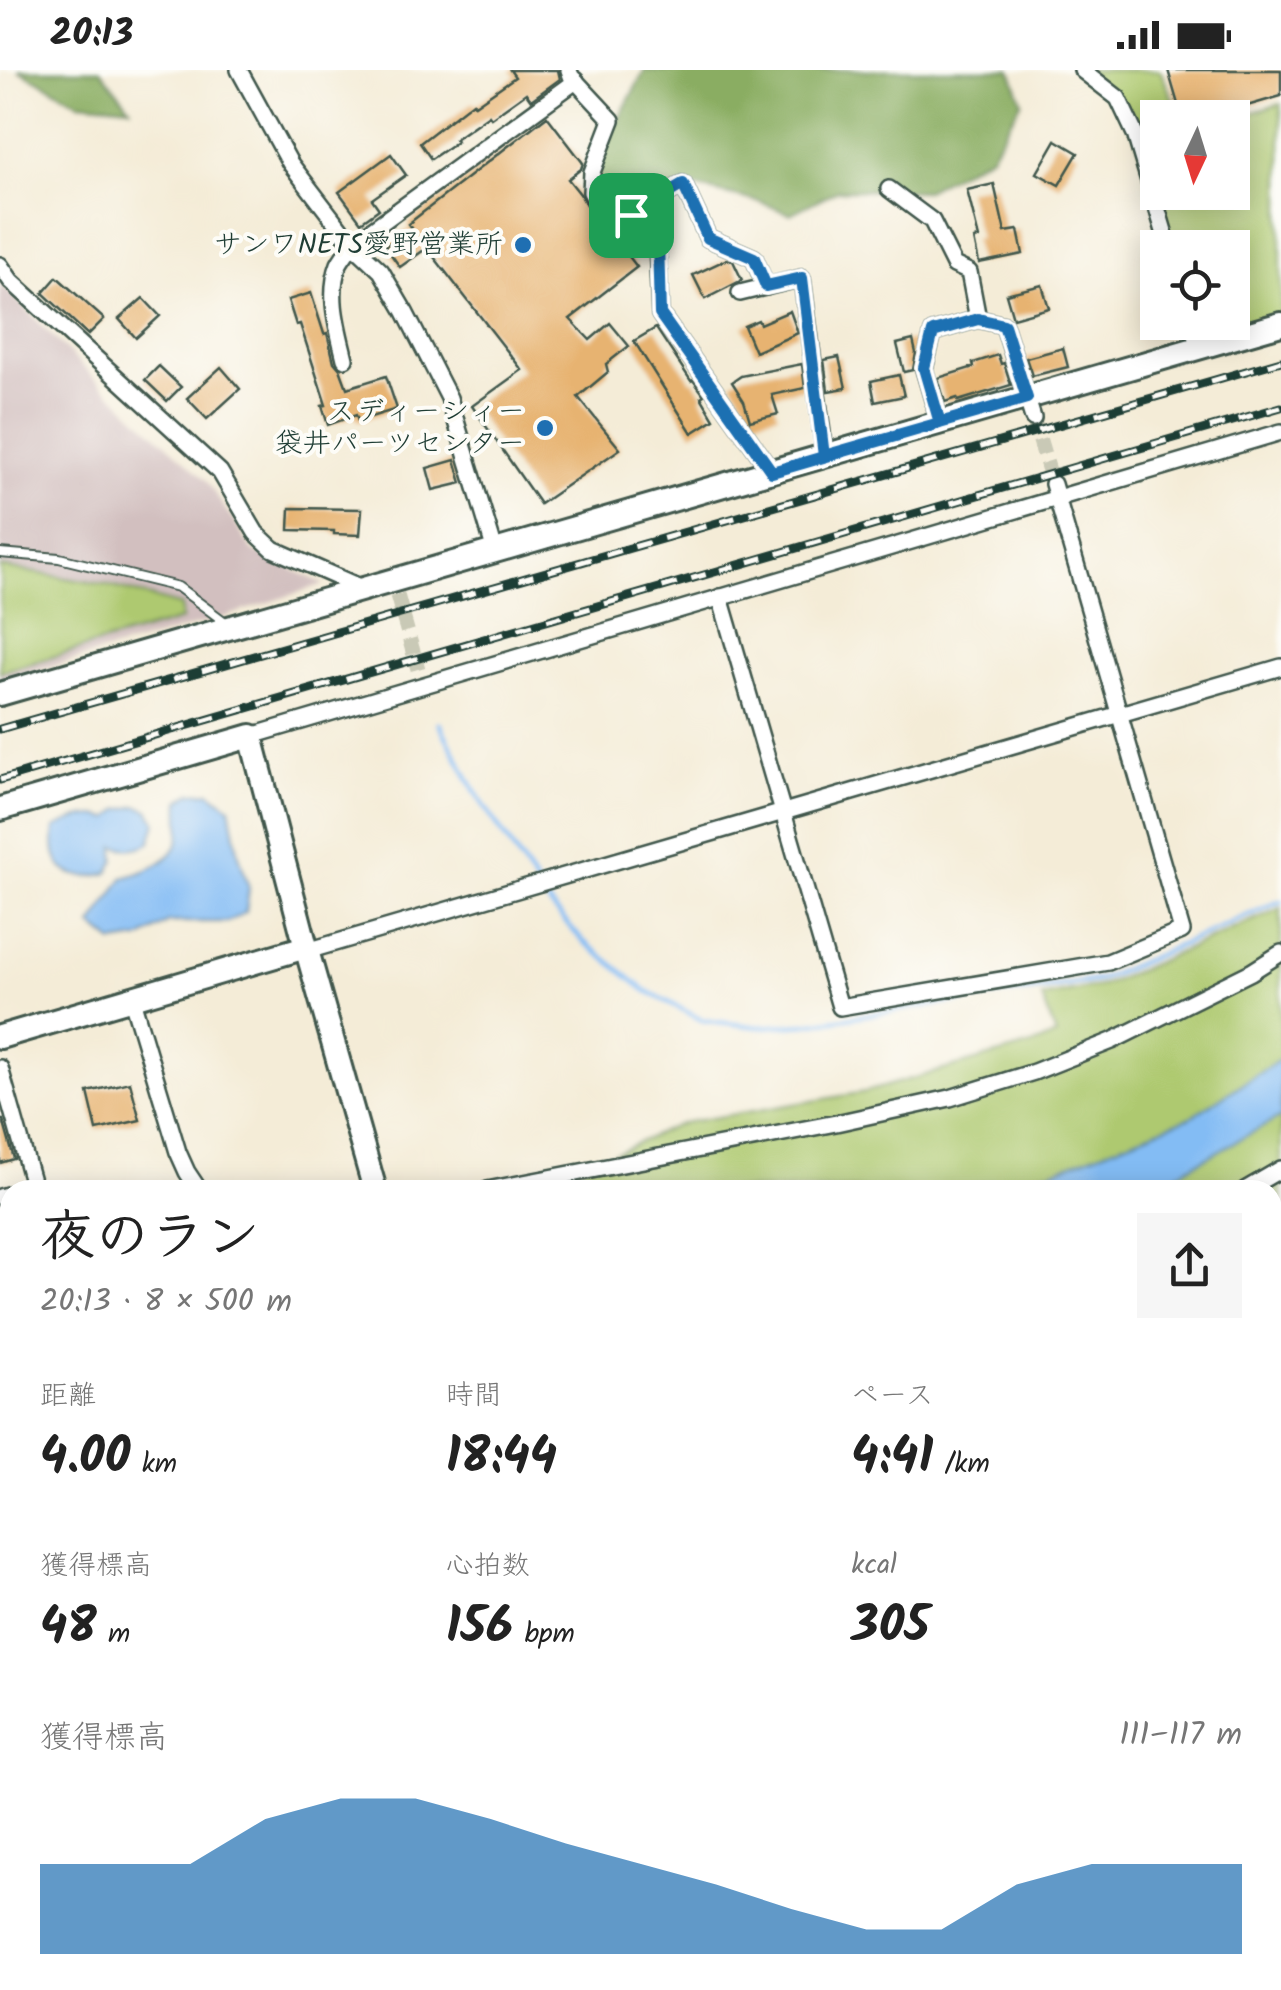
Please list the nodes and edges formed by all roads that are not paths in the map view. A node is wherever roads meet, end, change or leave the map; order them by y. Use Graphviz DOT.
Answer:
graph roads {
  1 [pos="240,70"];
  2 [pos="1082,70"];
  3 [pos="573,76"];
  4 [pos="889,189"];
  5 [pos="631,215"];
  6 [pos="1163,230"];
  7 [pos="352,244"];
  8 [pos="0,265"];
  9 [pos="766,286"];
  10 [pos="740,293"];
  11 [pos="978,319"];
  12 [pos="1281,324"];
  13 [pos="1196,340"];
  14 [pos="1198,348"];
  15 [pos="346,359"];
  16 [pos="1030,408"];
  17 [pos="940,423"];
  18 [pos="1281,432"];
  19 [pos="824,456"];
  20 [pos="772,472"];
  21 [pos="1055,491"];
  22 [pos="495,552"];
  23 [pos="0,553"];
  24 [pos="364,589"];
  25 [pos="720,598"];
  26 [pos="236,626"];
  27 [pos="1281,667"];
  28 [pos="0,694"];
  29 [pos="1118,714"];
  30 [pos="250,736"];
  31 [pos="0,809"];
  32 [pos="782,812"];
  33 [pos="307,949"];
  34 [pos="1281,953"];
  35 [pos="132,1000"];
  36 [pos="0,1037"];
  37 [pos="0,1068"];
  38 [pos="32,1180"];
  39 [pos="192,1180"];
  40 [pos="372,1180"];
  41 [pos="539,1180"];
  1 -- 7 [label="street"];
  2 -- 6 [label="street"];
  3 -- 5 [label="street"];
  3 -- 7 [label="street"];
  4 -- 11 [label="street"];
  5 -- 9 [label="street"];
  5 -- 20 [label="street"];
  7 -- 15 [label="street"];
  7 -- 22 [label="street"];
  8 -- 24 [label="street"];
  9 -- 10 [label="street"];
  9 -- 19 [label="street"];
  11 -- 16 [label="street"];
  11 -- 17 [label="street"];
  12 -- 14 [label="street"];
  13 -- 14 [label="street"];
  14 -- 16 [label="street"];
  16 -- 17 [label="street"];
  17 -- 19 [label="street"];
  18 -- 21 [label="street"];
  19 -- 20 [label="street"];
  20 -- 22 [label="street"];
  21 -- 25 [label="street"];
  21 -- 29 [label="street"];
  22 -- 24 [label="street"];
  23 -- 26 [label="lane"];
  24 -- 26 [label="street"];
  25 -- 30 [label="street"];
  25 -- 32 [label="street"];
  26 -- 28 [label="street"];
  27 -- 29 [label="street"];
  29 -- 32 [label="street"];
  29 -- 32 [label="street"];
  30 -- 31 [label="street"];
  30 -- 33 [label="street"];
  32 -- 33 [label="street"];
  33 -- 35 [label="street"];
  33 -- 40 [label="street"];
  34 -- 41 [label="street"];
  35 -- 36 [label="street"];
  35 -- 39 [label="street"];
  37 -- 38 [label="street"];
}
